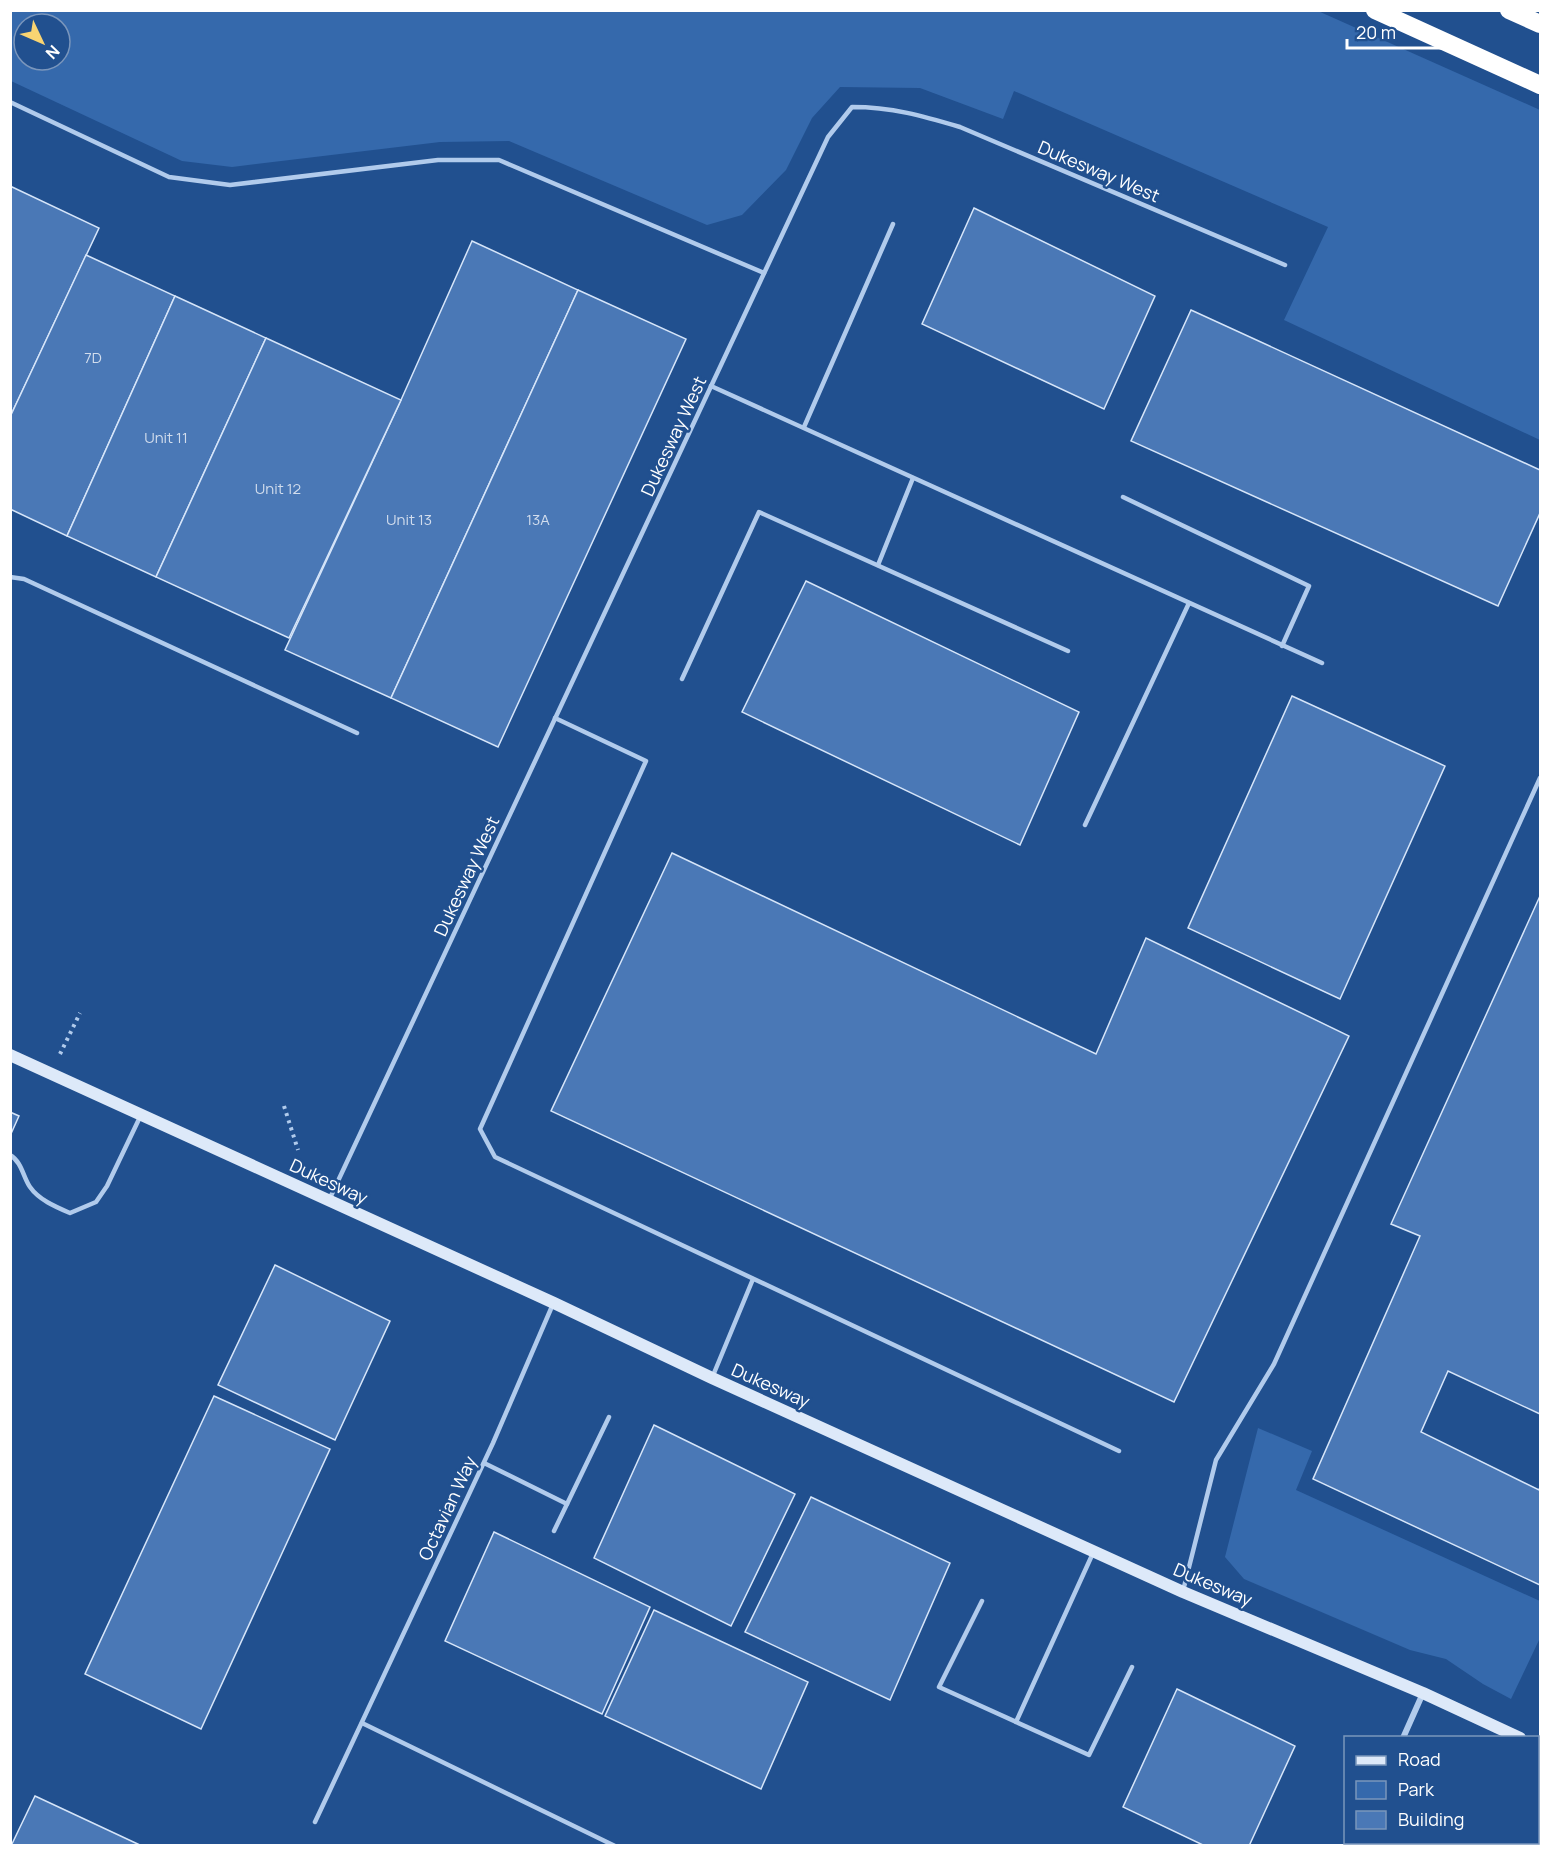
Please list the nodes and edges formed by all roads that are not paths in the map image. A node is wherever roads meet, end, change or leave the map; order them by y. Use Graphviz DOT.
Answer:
graph roads {
  1 [pos="1375,10"];
  2 [pos="1509,10"];
  3 [pos="1540,24"];
  4 [pos="1540,85"];
  5 [pos="10,102"];
  6 [pos="893,224"];
  7 [pos="1285,265"];
  8 [pos="764,273"];
  9 [pos="711,386"];
  10 [pos="804,428"];
  11 [pos="914,478"];
  12 [pos="1123,497"];
  13 [pos="878,566"];
  14 [pos="10,577"];
  15 [pos="1189,603"];
  16 [pos="1282,645"];
  17 [pos="1068,651"];
  18 [pos="1322,663"];
  19 [pos="682,679"];
  20 [pos="555,718"];
  21 [pos="357,734"];
  22 [pos="1540,778"];
  23 [pos="1085,825"];
  24 [pos="10,1055"];
  25 [pos="141,1115"];
  26 [pos="10,1155"];
  27 [pos="329,1201"];
  28 [pos="753,1279"];
  29 [pos="554,1303"];
  30 [pos="712,1378"];
  31 [pos="609,1417"];
  32 [pos="1119,1451"];
  33 [pos="484,1463"];
  34 [pos="567,1504"];
  35 [pos="554,1531"];
  36 [pos="1094,1551"];
  37 [pos="1183,1592"];
  38 [pos="982,1601"];
  39 [pos="1132,1666"];
  40 [pos="1423,1693"];
  41 [pos="1016,1722"];
  42 [pos="362,1723"];
  43 [pos="1403,1736"];
  44 [pos="1518,1736"];
  45 [pos="315,1822"];
  46 [pos="615,1845"];
  1 -- 4 [label="highway"];
  2 -- 3 [label="highway"];
  5 -- 8 [label="lane"];
  6 -- 10 [label="lane"];
  7 -- 8 [label="lane, Dukesway West"];
  8 -- 9 [label="lane, Dukesway West"];
  9 -- 10 [label="lane"];
  9 -- 20 [label="lane, Dukesway West"];
  10 -- 11 [label="lane"];
  11 -- 13 [label="lane"];
  11 -- 15 [label="lane"];
  12 -- 16 [label="lane"];
  13 -- 17 [label="lane"];
  13 -- 19 [label="lane"];
  14 -- 21 [label="lane"];
  15 -- 16 [label="lane"];
  15 -- 23 [label="lane"];
  16 -- 18 [label="lane"];
  20 -- 27 [label="lane, Dukesway West"];
  20 -- 28 [label="lane"];
  22 -- 37 [label="lane"];
  24 -- 25 [label="street, Dukesway"];
  25 -- 26 [label="lane"];
  25 -- 27 [label="street, Dukesway"];
  27 -- 29 [label="street, Dukesway"];
  28 -- 30 [label="lane"];
  28 -- 32 [label="lane"];
  29 -- 30 [label="street, Dukesway"];
  29 -- 33 [label="lane, Octavian Way"];
  30 -- 36 [label="street, Dukesway"];
  31 -- 34 [label="lane"];
  33 -- 34 [label="lane"];
  33 -- 42 [label="lane, Octavian Way"];
  34 -- 35 [label="lane"];
  36 -- 37 [label="street, Dukesway"];
  36 -- 41 [label="lane"];
  37 -- 40 [label="street, Dukesway"];
  38 -- 41 [label="lane"];
  39 -- 41 [label="lane"];
  40 -- 43 [label="street"];
  40 -- 44 [label="street, Dukesway"];
  42 -- 45 [label="lane, Octavian Way"];
  42 -- 46 [label="lane"];
}
